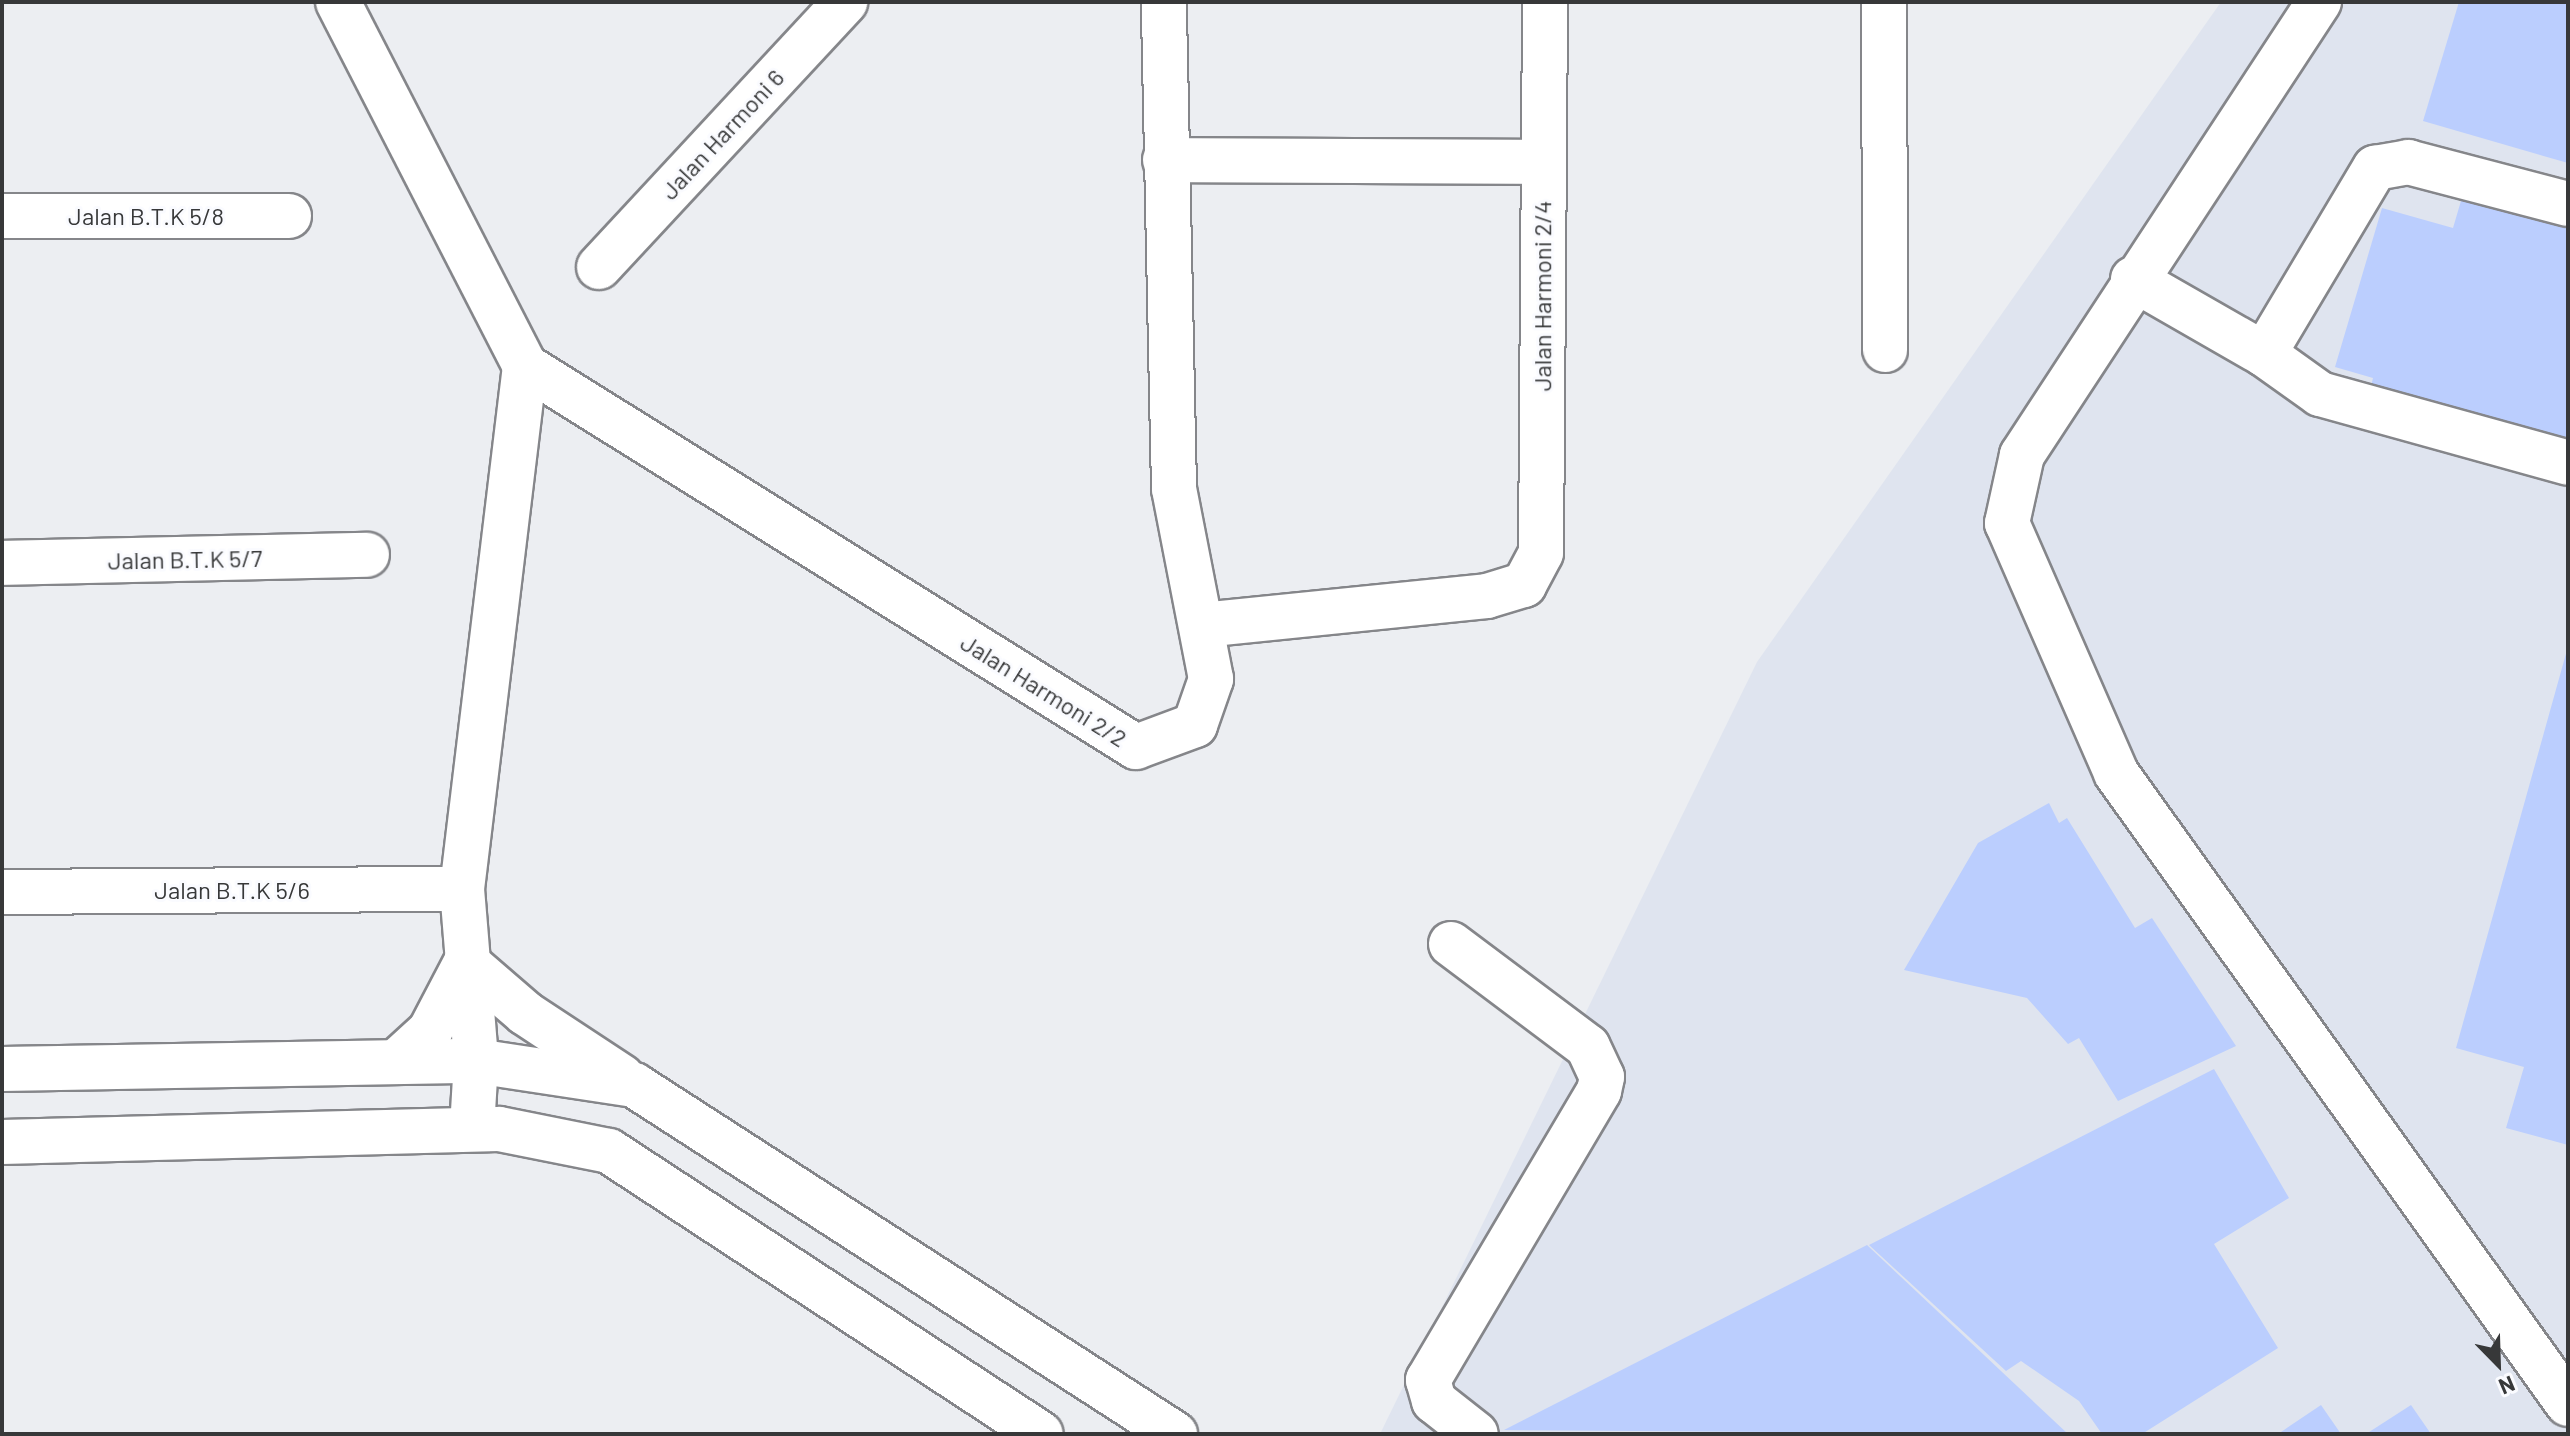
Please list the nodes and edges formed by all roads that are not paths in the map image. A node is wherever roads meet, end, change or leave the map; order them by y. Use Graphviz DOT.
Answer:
graph roads {
  1 [pos="338,2"];
  2 [pos="845,2"];
  3 [pos="1164,2"];
  4 [pos="1545,2"];
  5 [pos="1884,2"];
  6 [pos="2319,2"];
  7 [pos="1165,160"];
  8 [pos="1542,162"];
  9 [pos="2568,204"];
  10 [pos="2,216"];
  11 [pos="289,216"];
  12 [pos="599,267"];
  13 [pos="2133,279"];
  14 [pos="1885,350"];
  15 [pos="2264,354"];
  16 [pos="525,366"];
  17 [pos="2568,463"];
  18 [pos="367,555"];
  19 [pos="2,563"];
  20 [pos="1202,625"];
  21 [pos="462,889"];
  22 [pos="2,892"];
  23 [pos="1451,944"];
  24 [pos="466,962"];
  25 [pos="476,1061"];
  26 [pos="396,1062"];
  27 [pos="2,1069"];
  28 [pos="634,1085"];
  29 [pos="472,1129"];
  30 [pos="2,1142"];
  31 [pos="2568,1404"];
  32 [pos="1041,1434"];
  33 [pos="1175,1434"];
  34 [pos="1476,1434"];
  1 -- 16 [label="street"];
  2 -- 12 [label="street, Jalan Harmoni 6"];
  3 -- 7 [label="street, Jalan Harmoni 2/2"];
  4 -- 8 [label="street, Jalan Harmoni 2/4"];
  5 -- 14 [label="street"];
  6 -- 13 [label="street"];
  7 -- 8 [label="street"];
  7 -- 20 [label="street, Jalan Harmoni 2/2"];
  8 -- 20 [label="street, Jalan Harmoni 2/4"];
  9 -- 15 [label="street"];
  10 -- 11 [label="street, Jalan B.T.K 5/8"];
  13 -- 15 [label="street"];
  13 -- 31 [label="street"];
  15 -- 17 [label="street"];
  16 -- 20 [label="street, Jalan Harmoni 2/2"];
  16 -- 21 [label="street"];
  18 -- 19 [label="street, Jalan B.T.K 5/7"];
  21 -- 22 [label="street, Jalan B.T.K 5/6"];
  21 -- 24 [label="street"];
  23 -- 34 [label="street"];
  24 -- 25 [label="street"];
  24 -- 26 [label="street"];
  24 -- 28 [label="street"];
  25 -- 26 [label="street"];
  25 -- 28 [label="street"];
  25 -- 29 [label="street"];
  26 -- 27 [label="street"];
  28 -- 33 [label="street"];
  29 -- 30 [label="street"];
  29 -- 32 [label="street"];
}
